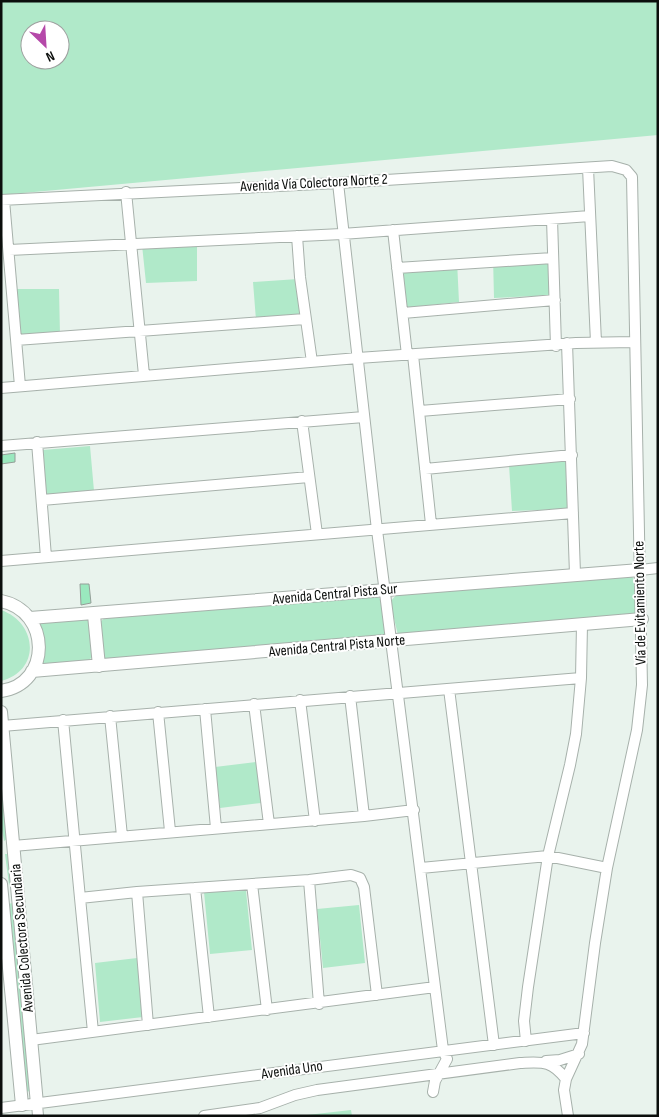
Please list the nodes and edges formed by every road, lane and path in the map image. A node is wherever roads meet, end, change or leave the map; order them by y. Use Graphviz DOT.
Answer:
graph roads {
  1 [pos="588,168"];
  2 [pos="626,170"];
  3 [pos="338,183"];
  4 [pos="126,192"];
  5 [pos="3,200"];
  6 [pos="590,216"];
  7 [pos="552,219"];
  8 [pos="393,230"];
  9 [pos="342,234"];
  10 [pos="297,236"];
  11 [pos="130,243"];
  12 [pos="8,250"];
  13 [pos="553,258"];
  14 [pos="398,268"];
  15 [pos="555,300"];
  16 [pos="403,312"];
  17 [pos="305,319"];
  18 [pos="139,331"];
  19 [pos="16,340"];
  20 [pos="596,342"];
  21 [pos="634,342"];
  22 [pos="562,344"];
  23 [pos="410,355"];
  24 [pos="358,358"];
  25 [pos="312,362"];
  26 [pos="144,375"];
  27 [pos="20,386"];
  28 [pos="1,388"];
  29 [pos="570,399"];
  30 [pos="420,411"];
  31 [pos="364,417"];
  32 [pos="302,421"];
  33 [pos="37,442"];
  34 [pos="1,446"];
  35 [pos="572,456"];
  36 [pos="425,469"];
  37 [pos="309,477"];
  38 [pos="42,500"];
  39 [pos="573,513"];
  40 [pos="431,524"];
  41 [pos="377,530"];
  42 [pos="316,534"];
  43 [pos="46,558"];
  44 [pos="1,561"];
  45 [pos="658,568"];
  46 [pos="640,570"];
  47 [pos="575,574"];
  48 [pos="385,590"];
  49 [pos="1,601"];
  50 [pos="94,615"];
  51 [pos="30,618"];
  52 [pos="642,619"];
  53 [pos="582,624"];
  54 [pos="392,641"];
  55 [pos="99,666"];
  56 [pos="32,671"];
  57 [pos="581,678"];
  58 [pos="448,689"];
  59 [pos="1,691"];
  60 [pos="399,693"];
  61 [pos="350,696"];
  62 [pos="300,700"];
  63 [pos="254,704"];
  64 [pos="205,709"];
  65 [pos="1,712"];
  66 [pos="158,712"];
  67 [pos="110,716"];
  68 [pos="63,720"];
  69 [pos="2,726"];
  70 [pos="414,810"];
  71 [pos="364,816"];
  72 [pos="315,821"];
  73 [pos="269,824"];
  74 [pos="216,828"];
  75 [pos="170,831"];
  76 [pos="122,836"];
  77 [pos="74,840"];
  78 [pos="14,846"];
  79 [pos="548,856"];
  80 [pos="470,862"];
  81 [pos="421,868"];
  82 [pos="608,868"];
  83 [pos="309,880"];
  84 [pos="1,884"];
  85 [pos="252,884"];
  86 [pos="195,888"];
  87 [pos="17,889"];
  88 [pos="2,890"];
  89 [pos="137,892"];
  90 [pos="80,898"];
  91 [pos="435,987"];
  92 [pos="377,995"];
  93 [pos="318,1004"];
  94 [pos="266,1010"];
  95 [pos="208,1018"];
  96 [pos="148,1025"];
  97 [pos="93,1032"];
  98 [pos="584,1033"];
  99 [pos="31,1040"];
  100 [pos="526,1041"];
  101 [pos="494,1045"];
  102 [pos="443,1050"];
  103 [pos="580,1054"];
  104 [pos="543,1062"];
  105 [pos="440,1073"];
  106 [pos="566,1080"];
  107 [pos="433,1092"];
  108 [pos="22,1106"];
  109 [pos="1,1108"];
  110 [pos="37,1110"];
  111 [pos="204,1116"];
  112 [pos="568,1116"];
  1 -- 2 [label="street, Avenida Vía Colectora Norte 2"];
  1 -- 3 [label="street, Avenida Vía Colectora Norte 2"];
  1 -- 6 [label="street"];
  2 -- 21 [label="street, Vía de Evitamiento Norte"];
  3 -- 4 [label="street, Avenida Vía Colectora Norte 2"];
  3 -- 9 [label="street"];
  4 -- 5 [label="street, Avenida Vía Colectora Norte 2"];
  4 -- 11 [label="street"];
  5 -- 12 [label="street"];
  6 -- 7 [label="street"];
  6 -- 20 [label="street"];
  7 -- 8 [label="street"];
  7 -- 13 [label="street"];
  8 -- 9 [label="street"];
  8 -- 14 [label="street"];
  9 -- 10 [label="street"];
  9 -- 24 [label="street"];
  10 -- 11 [label="street"];
  10 -- 17 [label="street"];
  11 -- 12 [label="street"];
  11 -- 18 [label="street"];
  12 -- 19 [label="street"];
  13 -- 14 [label="street"];
  13 -- 15 [label="street"];
  14 -- 16 [label="street"];
  15 -- 16 [label="street"];
  15 -- 22 [label="street"];
  16 -- 23 [label="street"];
  17 -- 18 [label="street"];
  17 -- 25 [label="street"];
  18 -- 19 [label="street"];
  18 -- 26 [label="street"];
  19 -- 27 [label="street"];
  20 -- 21 [label="street"];
  20 -- 22 [label="street"];
  21 -- 46 [label="street, Vía de Evitamiento Norte"];
  22 -- 23 [label="street"];
  22 -- 29 [label="street"];
  23 -- 24 [label="street"];
  23 -- 30 [label="street"];
  24 -- 25 [label="street"];
  24 -- 31 [label="street"];
  25 -- 26 [label="street"];
  26 -- 27 [label="street"];
  27 -- 28 [label="street"];
  29 -- 30 [label="street"];
  29 -- 35 [label="street"];
  30 -- 36 [label="street"];
  31 -- 32 [label="street"];
  31 -- 41 [label="street"];
  32 -- 33 [label="street"];
  32 -- 37 [label="street"];
  33 -- 34 [label="street"];
  33 -- 38 [label="street"];
  35 -- 36 [label="street"];
  35 -- 39 [label="street"];
  36 -- 40 [label="street"];
  37 -- 38 [label="street"];
  37 -- 42 [label="street"];
  38 -- 43 [label="street"];
  39 -- 40 [label="street"];
  39 -- 47 [label="street"];
  40 -- 41 [label="street"];
  41 -- 42 [label="street"];
  41 -- 48 [label="street"];
  42 -- 43 [label="street"];
  43 -- 44 [label="street"];
  45 -- 46 [label="street"];
  46 -- 47 [label="street, Avenida Central Pista Sur"];
  46 -- 52 [label="street, Vía de Evitamiento Norte"];
  47 -- 48 [label="street, Avenida Central Pista Sur"];
  48 -- 50 [label="street, Avenida Central Pista Sur"];
  48 -- 54 [label="street"];
  49 -- 51 [label="street"];
  50 -- 51 [label="street, Avenida Central Pista Sur"];
  50 -- 55 [label="street"];
  51 -- 56 [label="street"];
  52 -- 53 [label="street, Avenida Central Pista Norte"];
  52 -- 82 [label="street, Vía de Evitamiento Norte"];
  53 -- 54 [label="street, Avenida Central Pista Norte"];
  53 -- 57 [label="street"];
  54 -- 55 [label="street, Avenida Central Pista Norte"];
  54 -- 60 [label="street"];
  55 -- 56 [label="street, Avenida Central Pista Norte"];
  56 -- 59 [label="street"];
  57 -- 58 [label="street"];
  57 -- 79 [label="street"];
  58 -- 60 [label="street"];
  58 -- 80 [label="street"];
  60 -- 61 [label="street"];
  60 -- 70 [label="street"];
  61 -- 62 [label="street"];
  61 -- 71 [label="street"];
  62 -- 63 [label="street"];
  62 -- 72 [label="street"];
  63 -- 64 [label="street"];
  63 -- 73 [label="street"];
  64 -- 66 [label="street"];
  64 -- 74 [label="street"];
  65 -- 69 [label="street, Avenida Colectora Secundaria"];
  66 -- 67 [label="street"];
  66 -- 75 [label="street"];
  67 -- 68 [label="street"];
  67 -- 76 [label="street"];
  68 -- 69 [label="street"];
  68 -- 77 [label="street"];
  69 -- 78 [label="street, Avenida Colectora Secundaria"];
  70 -- 71 [label="street"];
  70 -- 81 [label="street"];
  71 -- 72 [label="street"];
  72 -- 73 [label="street"];
  73 -- 74 [label="street"];
  74 -- 75 [label="street"];
  75 -- 76 [label="street"];
  76 -- 77 [label="street"];
  77 -- 78 [label="street"];
  77 -- 90 [label="street"];
  78 -- 87 [label="street, Avenida Colectora Secundaria"];
  79 -- 80 [label="street"];
  79 -- 82 [label="street"];
  79 -- 100 [label="street"];
  80 -- 81 [label="street"];
  80 -- 101 [label="street"];
  81 -- 91 [label="street"];
  82 -- 98 [label="street, Vía de Evitamiento Norte"];
  83 -- 85 [label="street"];
  83 -- 92 [label="street"];
  83 -- 93 [label="street"];
  84 -- 88 [label="street, Avenida Colectora Secundaria"];
  85 -- 86 [label="street"];
  85 -- 94 [label="street"];
  86 -- 89 [label="street"];
  86 -- 95 [label="street"];
  87 -- 88 [label="street"];
  87 -- 99 [label="street, Avenida Colectora Secundaria"];
  88 -- 108 [label="street, Avenida Colectora Secundaria"];
  89 -- 90 [label="street"];
  89 -- 96 [label="street"];
  90 -- 97 [label="street"];
  91 -- 92 [label="street"];
  91 -- 102 [label="street"];
  92 -- 93 [label="street"];
  93 -- 94 [label="street"];
  94 -- 95 [label="street"];
  95 -- 96 [label="street"];
  96 -- 97 [label="street"];
  97 -- 99 [label="street"];
  98 -- 100 [label="street, Avenida Uno"];
  98 -- 103 [label="street, Vía de Evitamiento Norte"];
  99 -- 110 [label="street, Avenida Colectora Secundaria"];
  100 -- 101 [label="street, Avenida Uno"];
  101 -- 102 [label="street, Avenida Uno"];
  102 -- 105 [label="street"];
  102 -- 110 [label="street, Avenida Uno"];
  103 -- 104 [label="street"];
  103 -- 106 [label="street, Vía de Evitamiento Norte"];
  104 -- 105 [label="street"];
  104 -- 106 [label="street"];
  105 -- 107 [label="street"];
  105 -- 111 [label="street"];
  106 -- 112 [label="street"];
  108 -- 109 [label="street, Avenida Uno"];
  108 -- 110 [label="street, Avenida Uno"];
}
